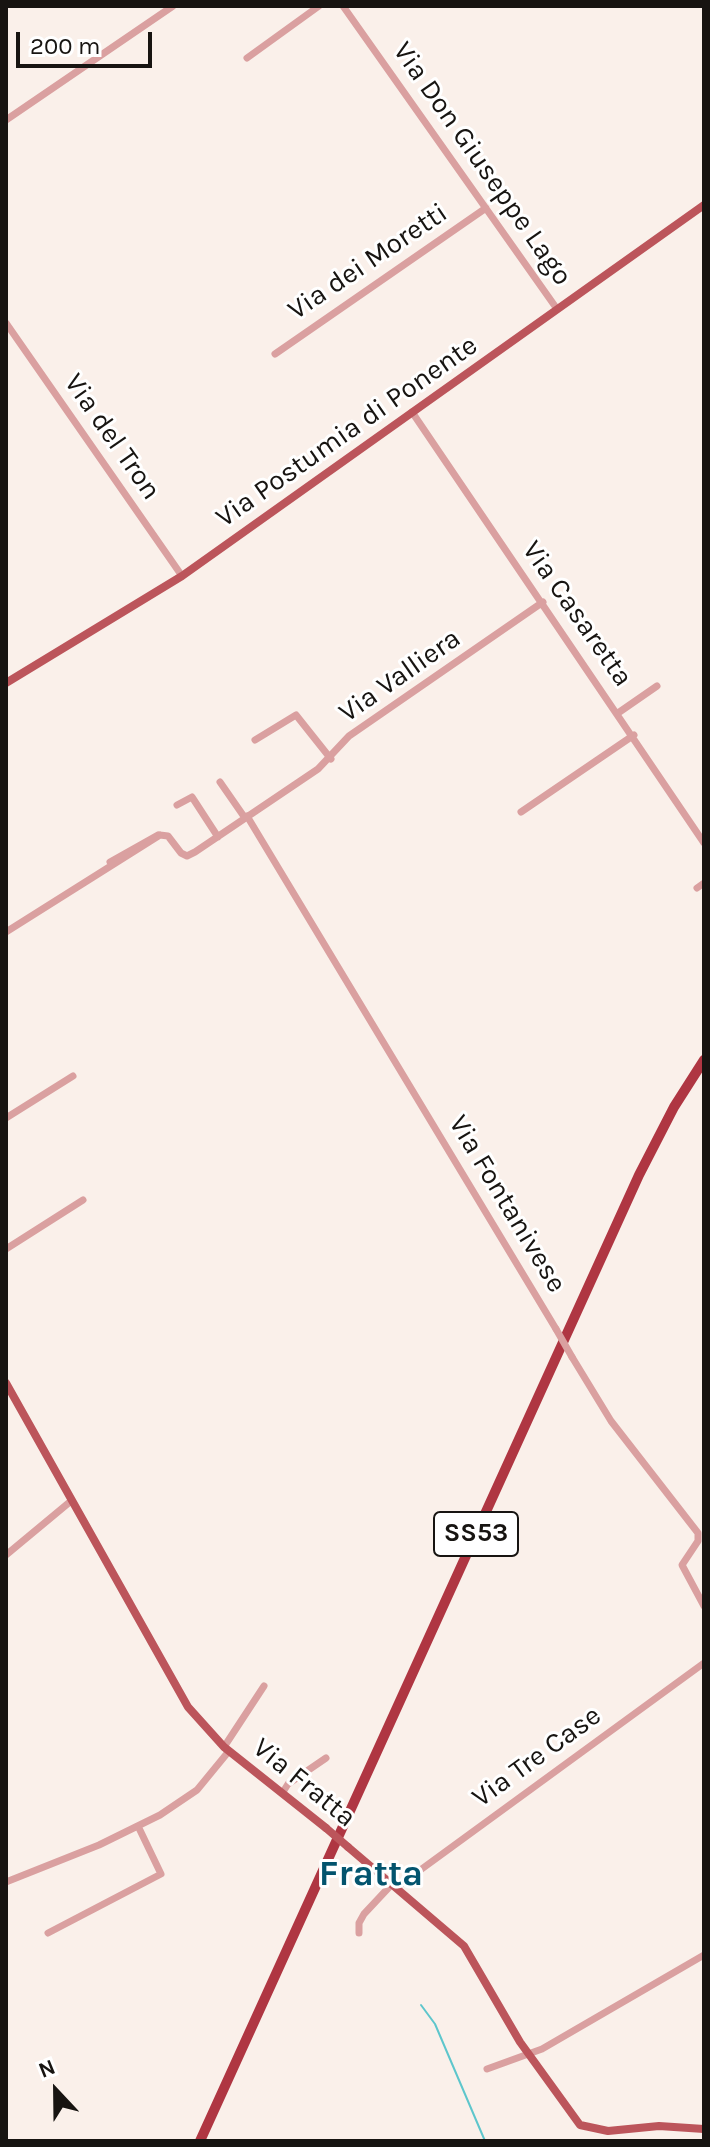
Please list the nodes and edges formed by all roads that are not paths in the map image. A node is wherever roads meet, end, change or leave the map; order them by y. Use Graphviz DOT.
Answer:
graph roads {
  1 [pos="173,6"];
  2 [pos="319,6"];
  3 [pos="343,6"];
  4 [pos="247,58"];
  5 [pos="6,120"];
  6 [pos="704,205"];
  7 [pos="486,208"];
  8 [pos="557,309"];
  9 [pos="6,323"];
  10 [pos="275,354"];
  11 [pos="412,412"];
  12 [pos="182,576"];
  13 [pos="543,602"];
  14 [pos="6,683"];
  15 [pos="657,686"];
  16 [pos="618,713"];
  17 [pos="634,735"];
  18 [pos="255,740"];
  19 [pos="331,759"];
  20 [pos="220,782"];
  21 [pos="177,805"];
  22 [pos="521,812"];
  23 [pos="246,817"];
  24 [pos="218,837"];
  25 [pos="704,843"];
  26 [pos="6,930"];
  27 [pos="704,1060"];
  28 [pos="73,1076"];
  29 [pos="6,1118"];
  30 [pos="83,1200"];
  31 [pos="6,1249"];
  32 [pos="6,1383"];
  33 [pos="71,1501"];
  34 [pos="6,1555"];
  35 [pos="704,1606"];
  36 [pos="704,1663"];
  37 [pos="264,1686"];
  38 [pos="227,1749"];
  39 [pos="326,1758"];
  40 [pos="283,1792"];
  41 [pos="138,1826"];
  42 [pos="6,1882"];
  43 [pos="395,1885"];
  44 [pos="48,1933"];
  45 [pos="359,1933"];
  46 [pos="704,1955"];
  47 [pos="528,2054"];
  48 [pos="487,2069"];
  49 [pos="704,2129"];
  50 [pos="200,2141"];
  1 -- 5 [label="street"];
  2 -- 4 [label="street"];
  3 -- 7 [label="street, Via Don Giuseppe Lago"];
  6 -- 8 [label="main road, Via Postumia di Ponente"];
  7 -- 8 [label="street, Via Don Giuseppe Lago"];
  7 -- 10 [label="street, Via dei Moretti"];
  8 -- 11 [label="main road, Via Postumia di Ponente"];
  9 -- 12 [label="street, Via del Tron"];
  11 -- 12 [label="main road, Via Postumia di Ponente"];
  11 -- 13 [label="street, Via Casaretta"];
  12 -- 14 [label="main road, Via Postumia di Ponente"];
  13 -- 16 [label="street, Via Casaretta"];
  13 -- 19 [label="street, Via Valliera"];
  15 -- 16 [label="street"];
  16 -- 17 [label="street, Via Casaretta"];
  17 -- 22 [label="street"];
  17 -- 25 [label="street, Via Casaretta"];
  18 -- 19 [label="street"];
  19 -- 23 [label="street, Via Valliera"];
  20 -- 23 [label="street, Via Fontanivese"];
  21 -- 24 [label="street"];
  23 -- 24 [label="street, Via Valliera"];
  23 -- 35 [label="street, Via Fontanivese, bridge"];
  24 -- 26 [label="street, Via Valliera"];
  27 -- 50 [label="highway, SS53"];
  28 -- 29 [label="street"];
  30 -- 31 [label="street"];
  32 -- 33 [label="main road, Via Fratta"];
  33 -- 34 [label="street"];
  33 -- 38 [label="main road, Via Fratta"];
  36 -- 43 [label="street, Via Tre Case"];
  37 -- 38 [label="street"];
  38 -- 40 [label="main road, Via Fratta"];
  38 -- 41 [label="street"];
  39 -- 40 [label="street"];
  40 -- 43 [label="main road, Via Fratta, bridge"];
  41 -- 42 [label="street"];
  41 -- 44 [label="street"];
  43 -- 45 [label="street, Via Tre Case"];
  43 -- 47 [label="main road, Via Fratta"];
  46 -- 47 [label="street"];
  47 -- 48 [label="street"];
  47 -- 49 [label="main road, Via Fratta"];
}
